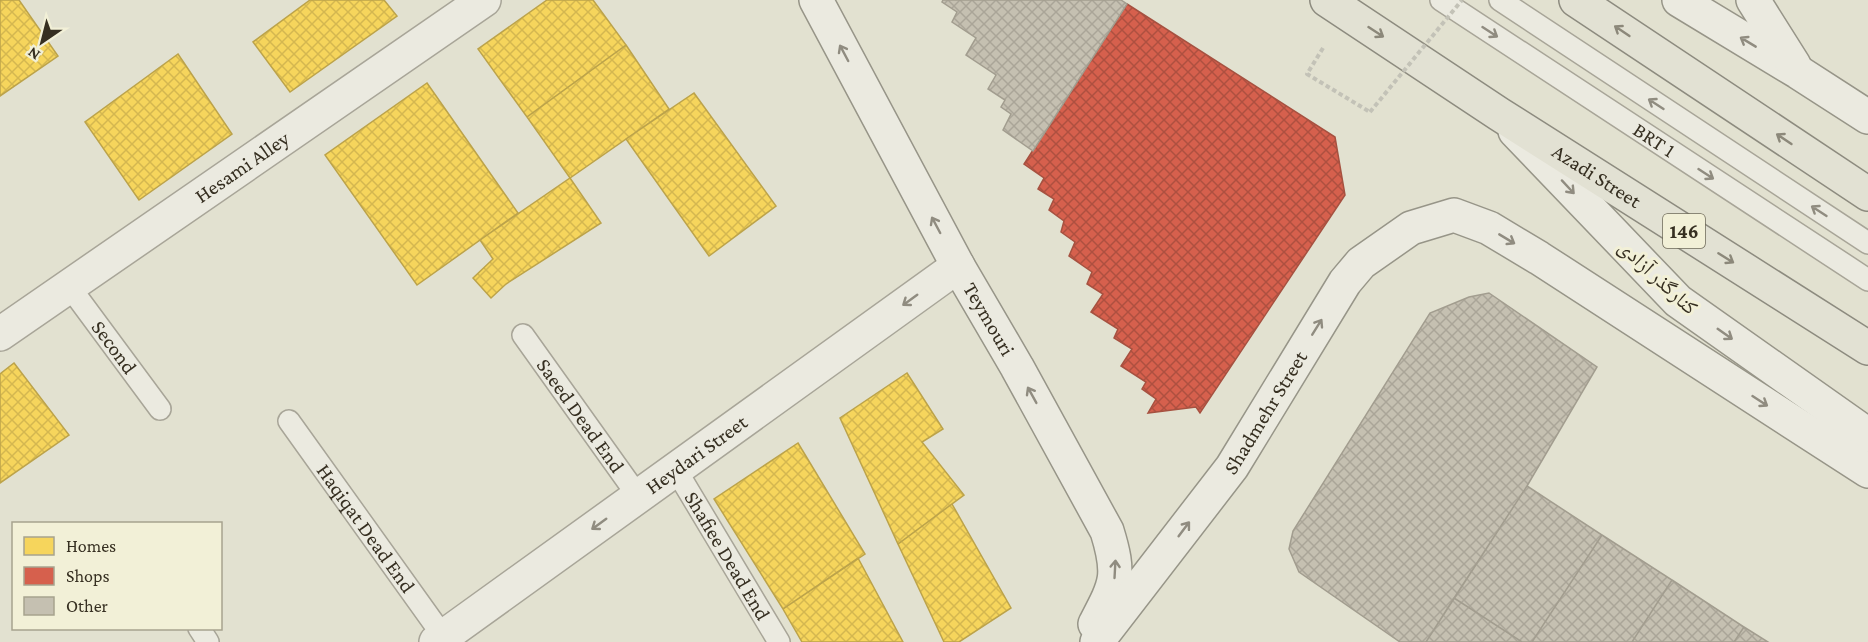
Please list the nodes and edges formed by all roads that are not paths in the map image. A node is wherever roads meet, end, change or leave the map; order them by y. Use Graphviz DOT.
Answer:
graph roads {
  1 [pos="484,0"];
  2 [pos="816,0"];
  3 [pos="1327,0"];
  4 [pos="1441,0"];
  5 [pos="1500,0"];
  6 [pos="1576,0"];
  7 [pos="1679,0"];
  8 [pos="1753,0"];
  9 [pos="1798,72"];
  10 [pos="1499,114"];
  11 [pos="1868,117"];
  12 [pos="1868,194"];
  13 [pos="1455,215"];
  14 [pos="1868,243"];
  15 [pos="958,266"];
  16 [pos="1868,280"];
  17 [pos="69,286"];
  18 [pos="0,334"];
  19 [pos="523,335"];
  20 [pos="1868,348"];
  21 [pos="160,409"];
  22 [pos="289,421"];
  23 [pos="1868,435"];
  24 [pos="676,470"];
  25 [pos="1868,471"];
  26 [pos="638,496"];
  27 [pos="440,639"];
  28 [pos="779,642"];
  29 [pos="1086,642"];
  30 [pos="1097,642"];
  1 -- 17 [label="main road, Hesami Alley"];
  15 -- 2 [label="main road, Teymouri, one-way"];
  3 -- 10 [label="main road, Azadi Street / 146, one-way"];
  4 -- 16 [label="lane, BRT 1, one-way"];
  14 -- 5 [label="lane, BRT 1, one-way"];
  12 -- 6 [label="main road, one-way"];
  9 -- 7 [label="main road, one-way"];
  8 -- 9 [label="main road"];
  9 -- 11 [label="main road"];
  10 -- 20 [label="main road, Azadi Street / 146, one-way"];
  10 -- 23 [label="main road, کنارگذر آزادی, one-way"];
  13 -- 25 [label="main road, کنارگذر آزادی, one-way"];
  30 -- 13 [label="main road, Shadmehr Street, one-way"];
  15 -- 24 [label="main road, Heydari Street, one-way"];
  29 -- 15 [label="main road, Teymouri, one-way"];
  17 -- 18 [label="main road, Hesami Alley"];
  17 -- 21 [label="lane, Second"];
  19 -- 26 [label="lane, Saeed Dead End"];
  22 -- 27 [label="lane, Haqiqat Dead End"];
  24 -- 26 [label="main road, Heydari Street"];
  24 -- 28 [label="lane, Shafiee Dead End"];
  26 -- 27 [label="main road, Heydari Street, one-way"];
}
